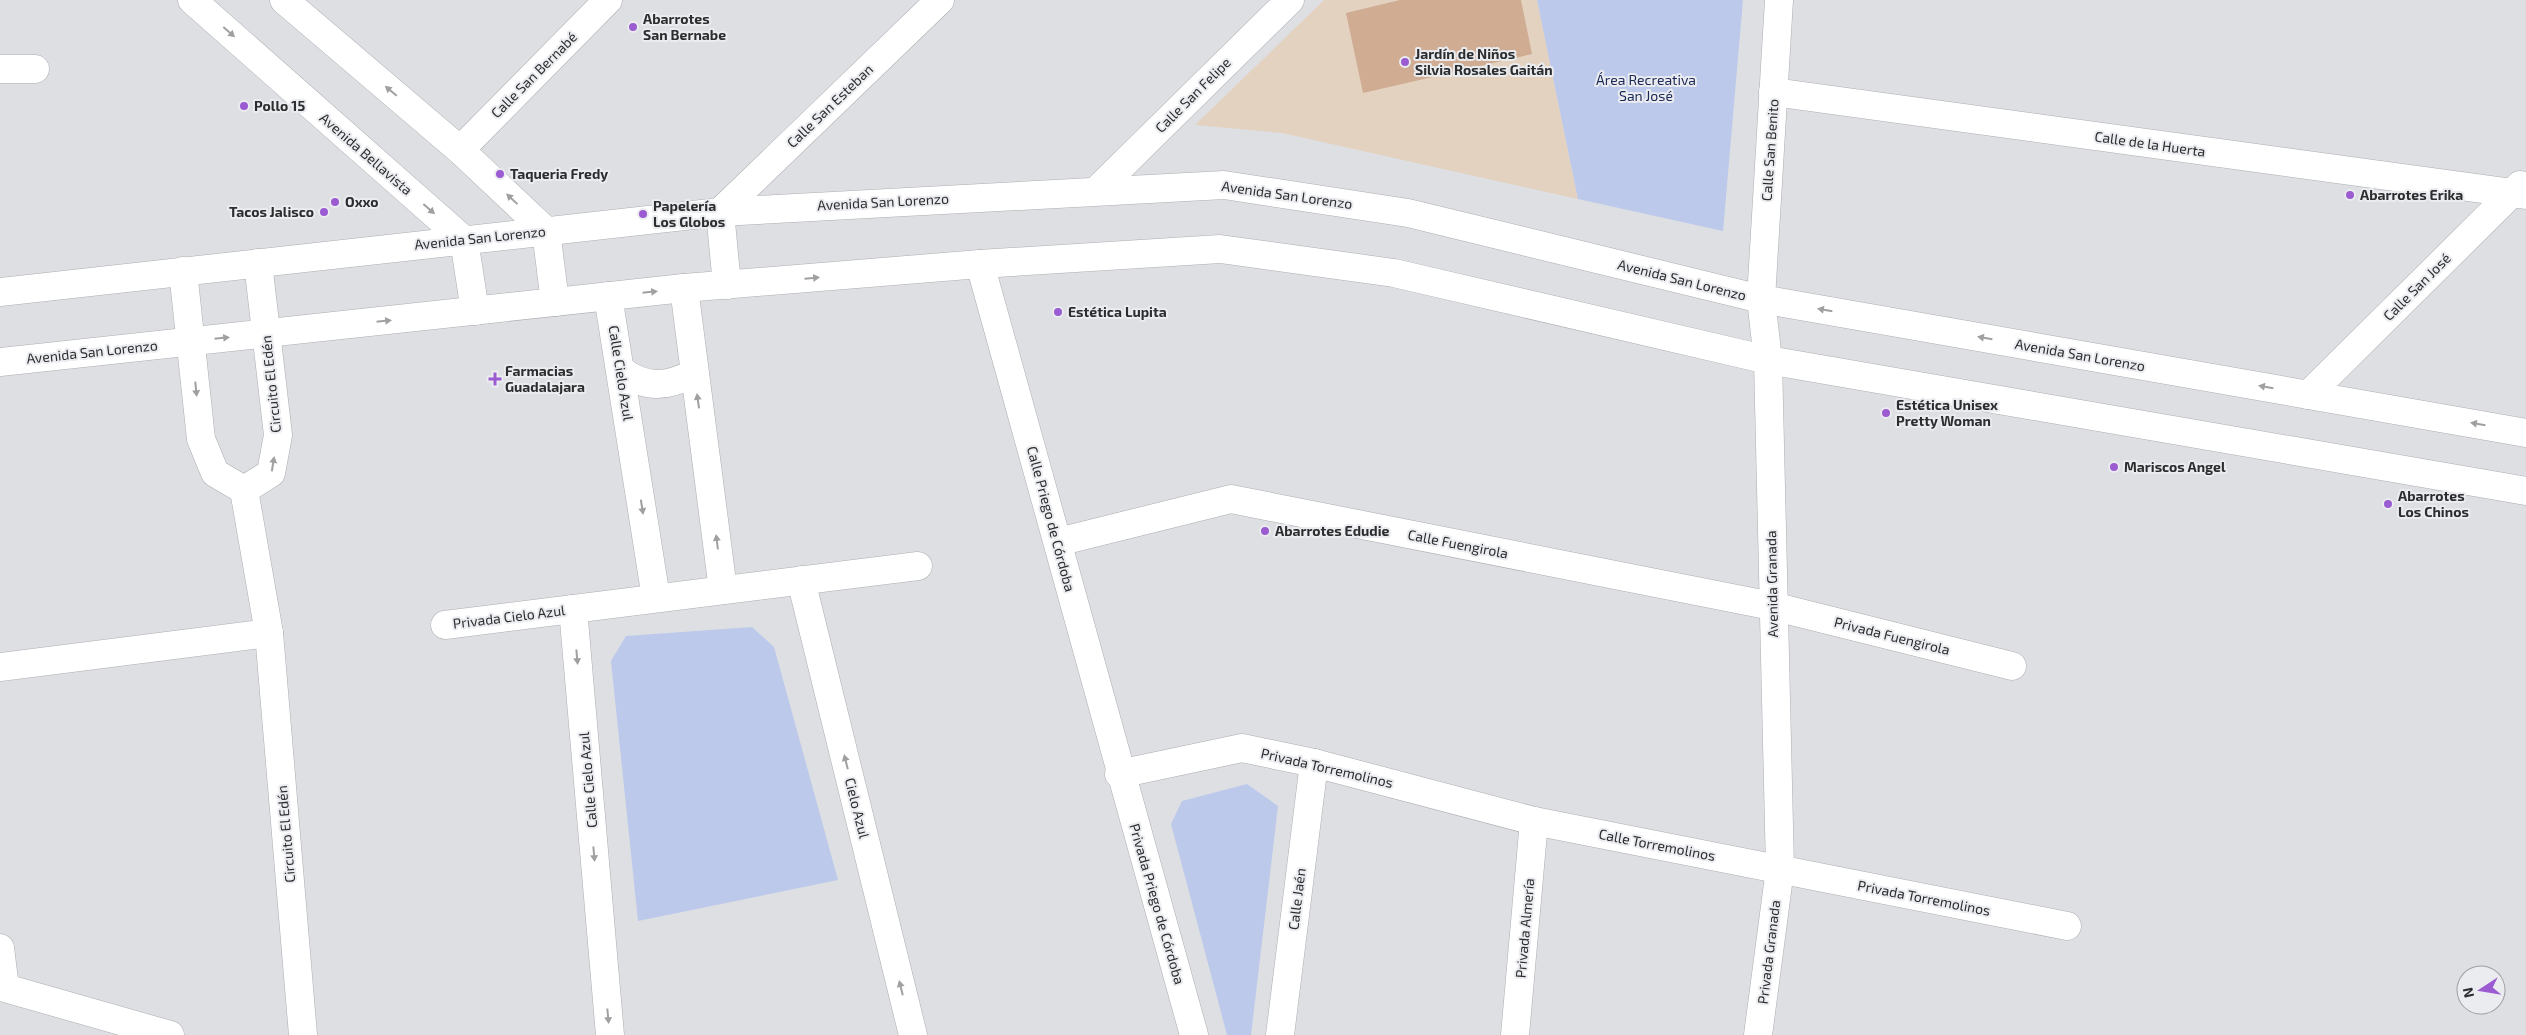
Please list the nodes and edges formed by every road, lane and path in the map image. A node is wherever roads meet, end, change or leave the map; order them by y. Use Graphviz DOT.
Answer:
graph roads {
  1 [pos="192,0"];
  2 [pos="284,0"];
  3 [pos="608,0"];
  4 [pos="940,0"];
  5 [pos="1290,0"];
  6 [pos="1779,0"];
  7 [pos="0,69"];
  8 [pos="35,69"];
  9 [pos="1773,92"];
  10 [pos="460,150"];
  11 [pos="1097,190"];
  12 [pos="2521,190"];
  13 [pos="720,212"];
  14 [pos="546,231"];
  15 [pos="464,240"];
  16 [pos="258,263"];
  17 [pos="980,264"];
  18 [pos="183,271"];
  19 [pos="727,284"];
  20 [pos="684,288"];
  21 [pos="0,292"];
  22 [pos="608,296"];
  23 [pos="1760,299"];
  24 [pos="555,302"];
  25 [pos="475,311"];
  26 [pos="266,333"];
  27 [pos="190,341"];
  28 [pos="1768,360"];
  29 [pos="0,362"];
  30 [pos="622,371"];
  31 [pos="694,373"];
  32 [pos="2308,395"];
  33 [pos="2526,433"];
  34 [pos="244,490"];
  35 [pos="2526,491"];
  36 [pos="1058,542"];
  37 [pos="918,566"];
  38 [pos="801,580"];
  39 [pos="723,590"];
  40 [pos="656,598"];
  41 [pos="1772,606"];
  42 [pos="573,609"];
  43 [pos="445,625"];
  44 [pos="269,633"];
  45 [pos="2012,666"];
  46 [pos="0,667"];
  47 [pos="1314,763"];
  48 [pos="1119,774"];
  49 [pos="1534,821"];
  50 [pos="1780,869"];
  51 [pos="2067,926"];
  52 [pos="0,948"];
  53 [pos="170,1035"];
  54 [pos="303,1035"];
  55 [pos="610,1035"];
  56 [pos="913,1035"];
  57 [pos="1194,1035"];
  58 [pos="1280,1035"];
  59 [pos="1515,1035"];
  60 [pos="1758,1035"];
  1 -- 15 [label="street, Avenida Bellavista, one-way"];
  10 -- 2 [label="street, one-way"];
  3 -- 10 [label="street, Calle San Bernabé"];
  4 -- 13 [label="street, Calle San Esteban"];
  5 -- 11 [label="street, Calle San Felipe"];
  6 -- 9 [label="street, Calle San Benito"];
  7 -- 8 [label="street"];
  9 -- 12 [label="street, Calle de la Huerta"];
  9 -- 23 [label="street, Calle San Benito"];
  14 -- 10 [label="street, one-way"];
  11 -- 13 [label="street, Avenida San Lorenzo"];
  11 -- 23 [label="street, Avenida San Lorenzo"];
  12 -- 32 [label="street, Calle San José"];
  13 -- 14 [label="street, Avenida San Lorenzo"];
  13 -- 19 [label="street"];
  14 -- 15 [label="street, Avenida San Lorenzo"];
  14 -- 24 [label="street"];
  15 -- 16 [label="street, Avenida San Lorenzo"];
  15 -- 25 [label="street"];
  16 -- 18 [label="street, Avenida San Lorenzo"];
  16 -- 26 [label="street, Circuito El Edén"];
  19 -- 17 [label="street, Avenida San Lorenzo, one-way"];
  17 -- 28 [label="street, Avenida San Lorenzo"];
  17 -- 36 [label="street, Calle Priego de Córdoba"];
  18 -- 21 [label="street, Avenida San Lorenzo"];
  18 -- 27 [label="street"];
  19 -- 20 [label="street, Avenida San Lorenzo"];
  22 -- 20 [label="street, Avenida San Lorenzo, one-way"];
  20 -- 31 [label="street"];
  22 -- 24 [label="street, Avenida San Lorenzo"];
  22 -- 30 [label="street, Calle Cielo Azul"];
  23 -- 28 [label="street, Avenida Granada"];
  32 -- 23 [label="street, Avenida San Lorenzo, one-way"];
  24 -- 25 [label="street, Avenida San Lorenzo"];
  26 -- 25 [label="street, Avenida San Lorenzo, one-way"];
  27 -- 26 [label="street, Avenida San Lorenzo, one-way"];
  34 -- 26 [label="street, Circuito El Edén, one-way"];
  27 -- 29 [label="street, Avenida San Lorenzo"];
  27 -- 34 [label="street, one-way"];
  28 -- 35 [label="street, Avenida San Lorenzo"];
  28 -- 41 [label="street, Avenida Granada"];
  30 -- 31 [label="street"];
  30 -- 40 [label="street, Calle Cielo Azul, one-way"];
  39 -- 31 [label="street, one-way"];
  33 -- 32 [label="street, Avenida San Lorenzo, one-way"];
  34 -- 44 [label="street, Circuito El Edén"];
  36 -- 41 [label="street, Calle Fuengirola"];
  36 -- 48 [label="street, Calle Priego de Córdoba"];
  37 -- 38 [label="street"];
  38 -- 39 [label="street"];
  56 -- 38 [label="street, Cielo Azul, one-way"];
  39 -- 40 [label="street"];
  40 -- 42 [label="street"];
  41 -- 45 [label="street, Privada Fuengirola"];
  41 -- 50 [label="street, Avenida Granada"];
  42 -- 43 [label="street, Privada Cielo Azul"];
  42 -- 55 [label="street, Calle Cielo Azul, one-way"];
  44 -- 46 [label="street"];
  44 -- 54 [label="street, Circuito El Edén"];
  47 -- 48 [label="street, Privada Torremolinos"];
  47 -- 49 [label="street, Privada Torremolinos"];
  47 -- 58 [label="street, Calle Jaén"];
  48 -- 57 [label="street, Privada Priego de Córdoba"];
  49 -- 50 [label="street, Calle Torremolinos"];
  49 -- 59 [label="street, Privada Almería"];
  50 -- 51 [label="street, Privada Torremolinos"];
  50 -- 60 [label="street, Privada Granada"];
  52 -- 53 [label="street"];
}
